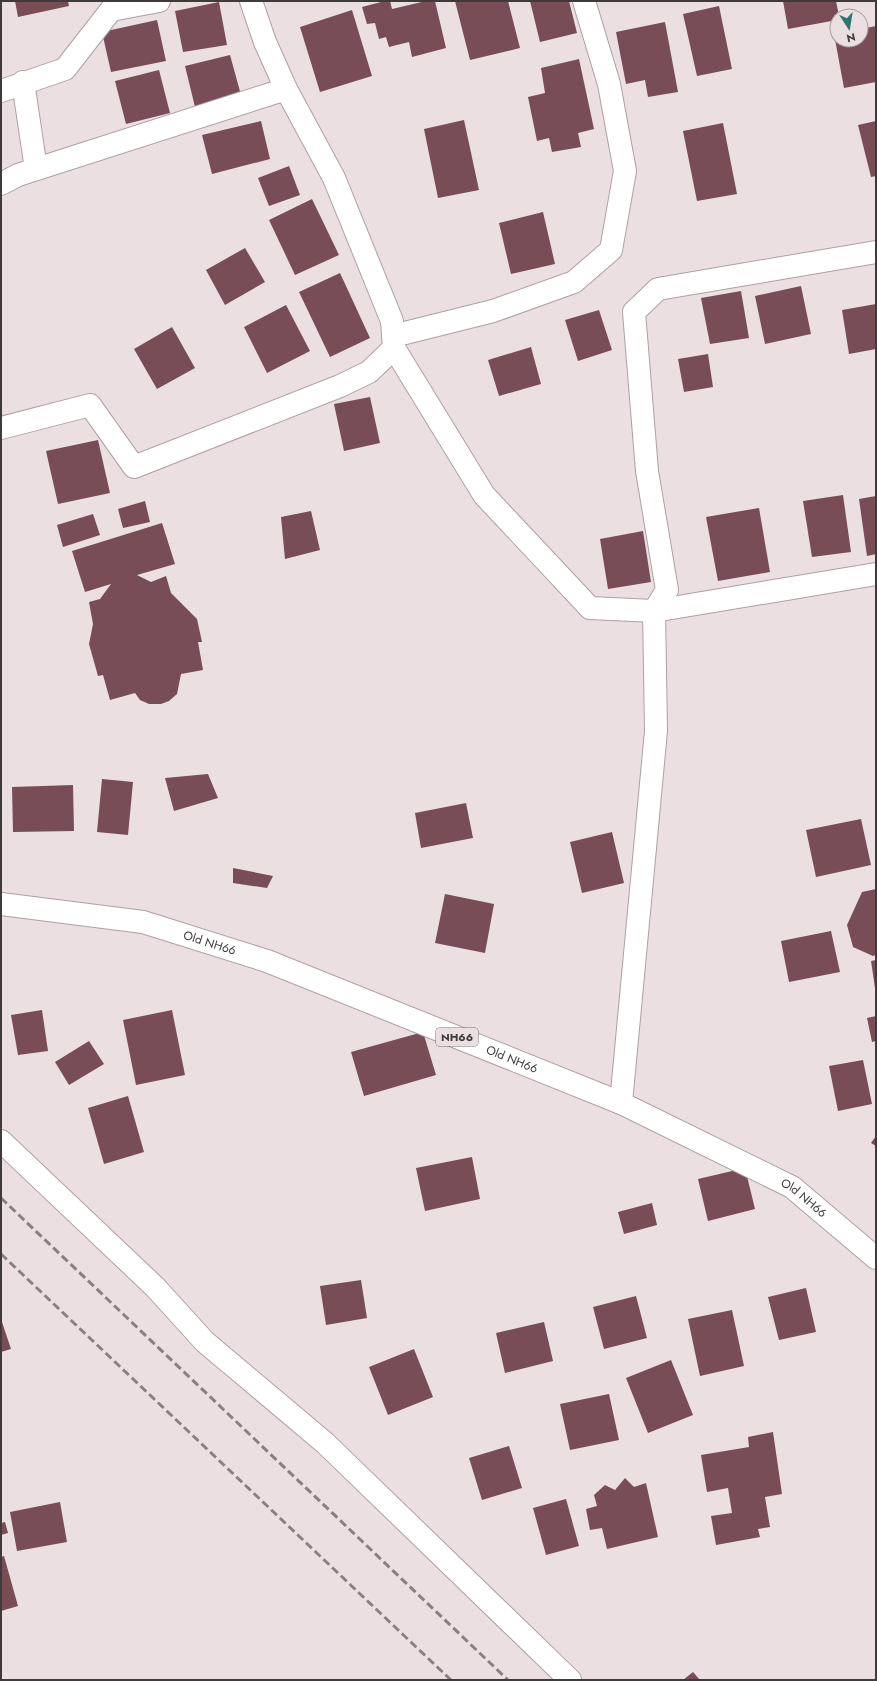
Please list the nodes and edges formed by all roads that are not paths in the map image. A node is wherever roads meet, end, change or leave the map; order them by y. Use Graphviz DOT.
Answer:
graph roads {
  1 [pos="159,1"];
  2 [pos="250,1"];
  3 [pos="584,1"];
  4 [pos="23,82"];
  5 [pos="286,89"];
  6 [pos="1,91"];
  7 [pos="36,169"];
  8 [pos="1,184"];
  9 [pos="876,252"];
  10 [pos="393,342"];
  11 [pos="1,428"];
  12 [pos="876,574"];
  13 [pos="654,610"];
  14 [pos="1,904"];
  15 [pos="621,1103"];
  16 [pos="1,1142"];
  17 [pos="876,1258"];
  18 [pos="570,1680"];
  1 -- 4 [label="street"];
  2 -- 5 [label="street"];
  3 -- 10 [label="street"];
  4 -- 6 [label="street"];
  4 -- 7 [label="street"];
  5 -- 7 [label="street"];
  5 -- 10 [label="street"];
  7 -- 8 [label="street"];
  9 -- 13 [label="street"];
  10 -- 11 [label="street"];
  10 -- 13 [label="street"];
  12 -- 13 [label="street"];
  13 -- 15 [label="street"];
  14 -- 15 [label="street, Old NH66 / NH66"];
  15 -- 17 [label="street, Old NH66 / NH66"];
  16 -- 18 [label="street"];
}
